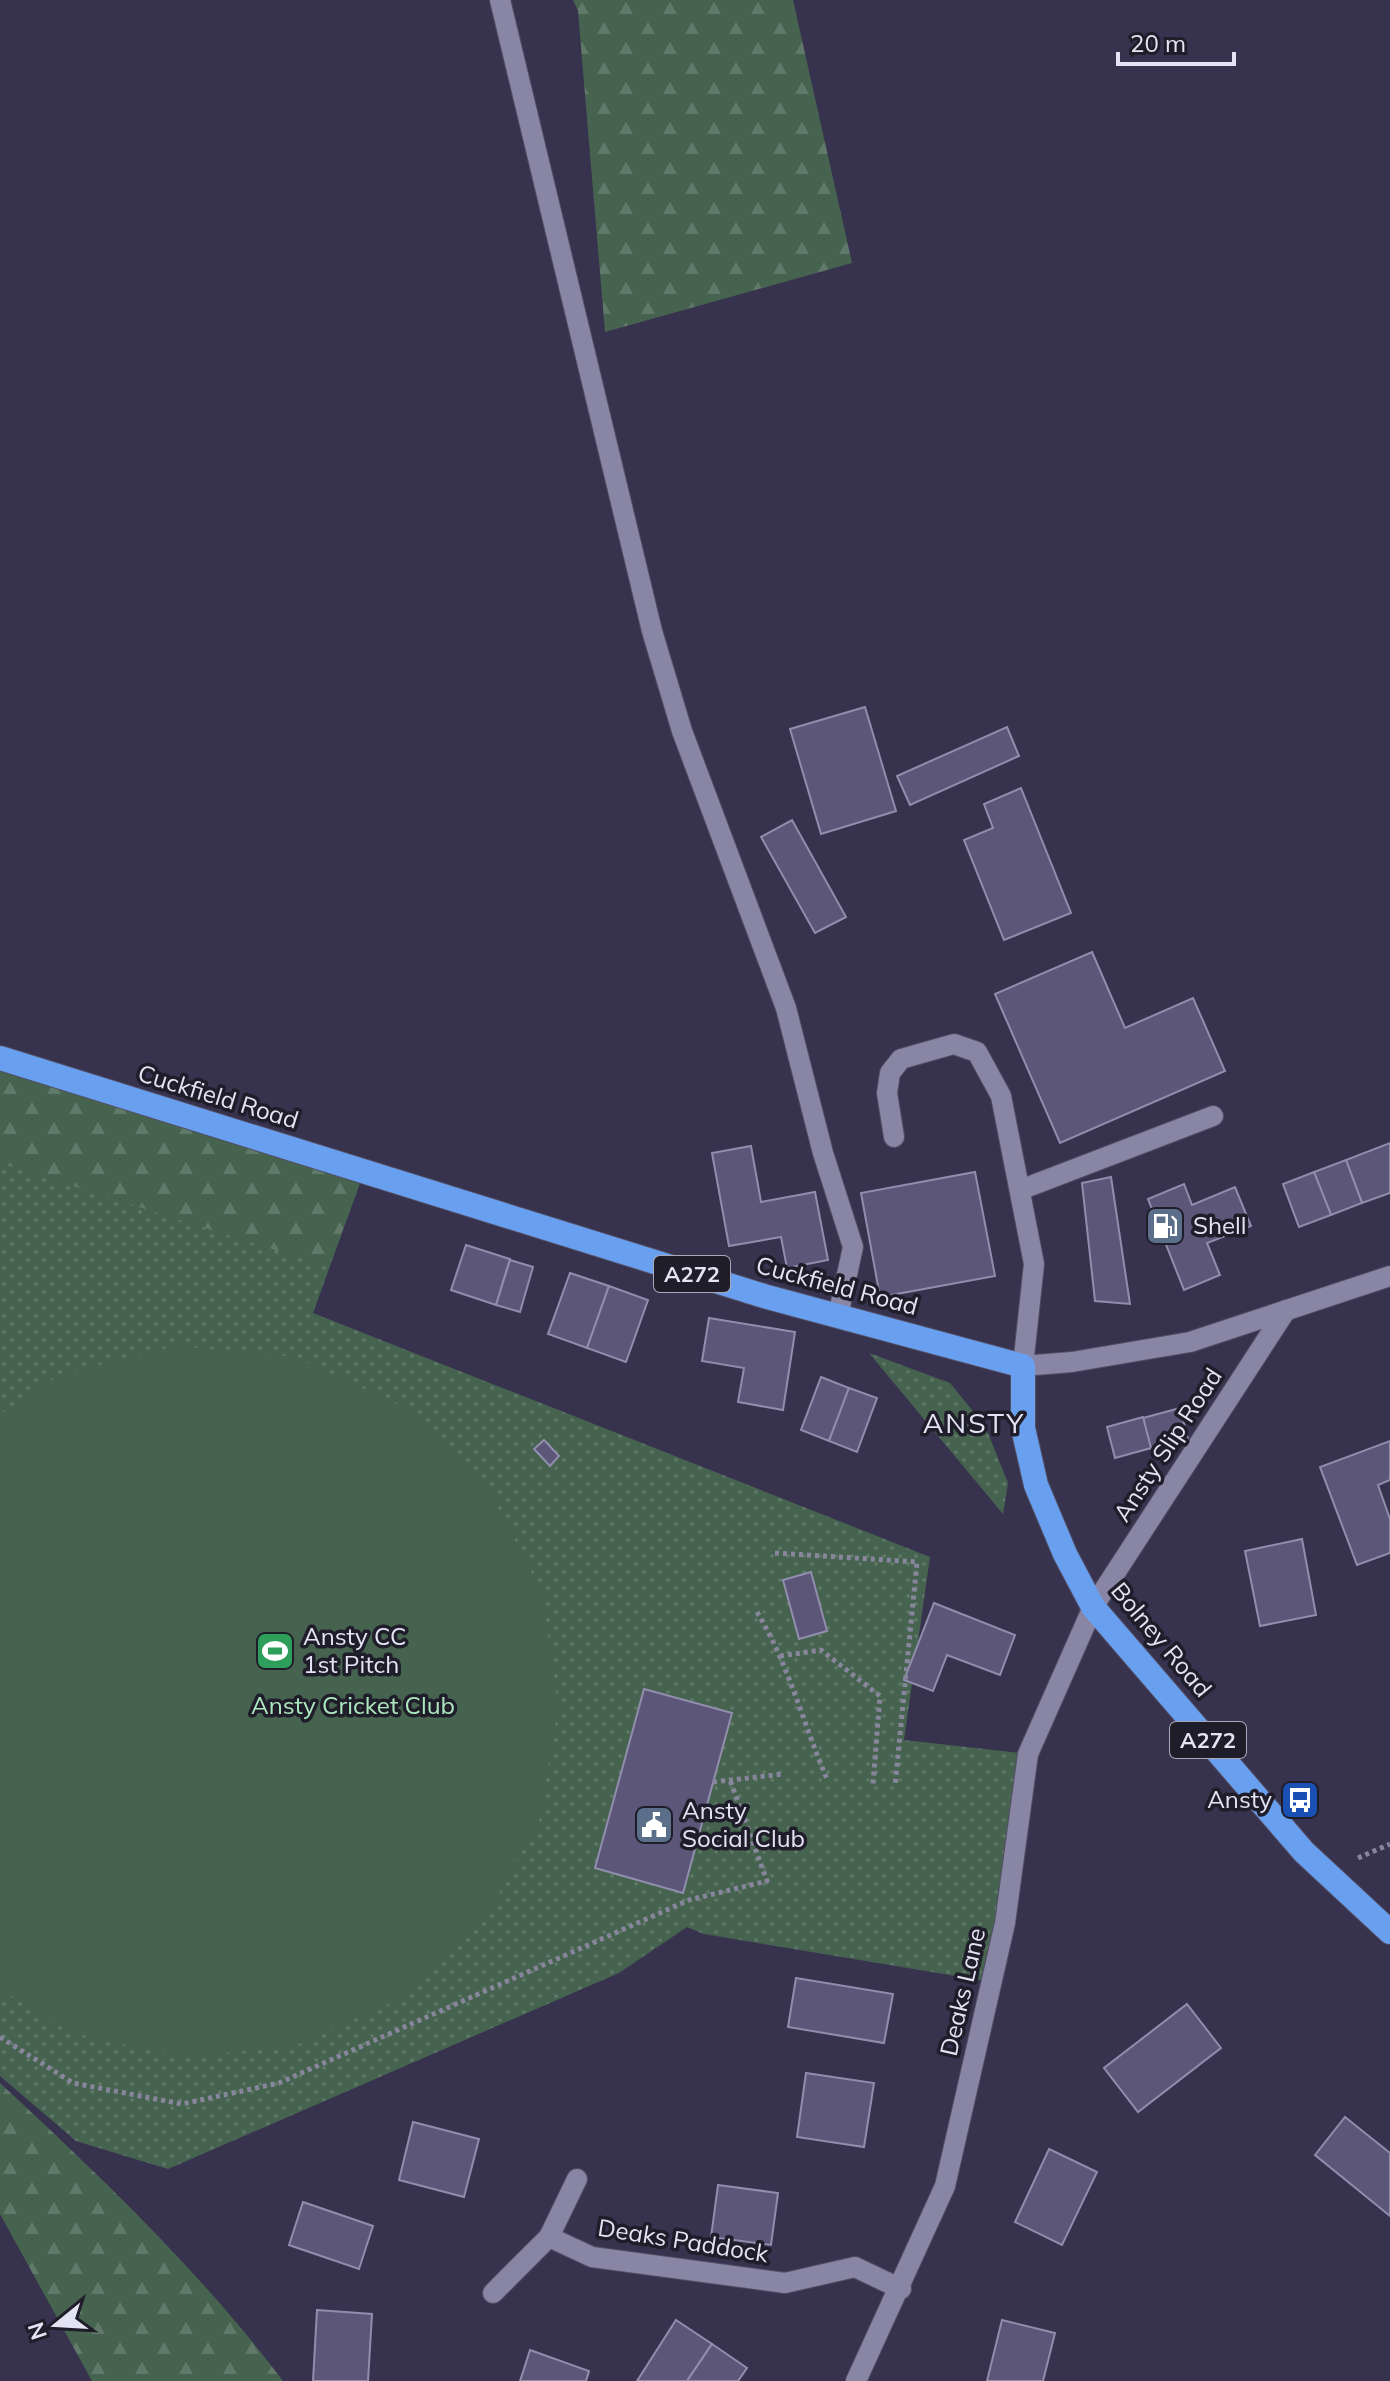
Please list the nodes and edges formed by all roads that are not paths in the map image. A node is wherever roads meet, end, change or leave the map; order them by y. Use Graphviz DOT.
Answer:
graph roads {
  1 [pos="500,0"];
  2 [pos="0,1058"];
  3 [pos="1213,1116"];
  4 [pos="894,1137"];
  5 [pos="1020,1190"];
  6 [pos="1390,1276"];
  7 [pos="1286,1310"];
  8 [pos="838,1316"];
  9 [pos="1023,1366"];
  10 [pos="1093,1607"];
  11 [pos="1390,1932"];
  12 [pos="577,2179"];
  13 [pos="549,2237"];
  14 [pos="901,2289"];
  15 [pos="493,2293"];
  16 [pos="856,2381"];
  1 -- 8 [label="street"];
  2 -- 8 [label="highway, Cuckfield Road / A272"];
  3 -- 5 [label="street"];
  4 -- 5 [label="street"];
  5 -- 9 [label="street"];
  6 -- 7 [label="street, Cuckfield Road"];
  7 -- 9 [label="street, Cuckfield Road"];
  7 -- 10 [label="street, Ansty Slip Road"];
  8 -- 9 [label="highway, Cuckfield Road / A272"];
  9 -- 10 [label="highway, Bolney Road / A272"];
  10 -- 11 [label="highway, Bolney Road / A272"];
  10 -- 14 [label="street, Deaks Lane"];
  12 -- 13 [label="street"];
  13 -- 14 [label="street, Deaks Paddock"];
  13 -- 15 [label="street"];
  14 -- 16 [label="street, Deaks Lane"];
}
